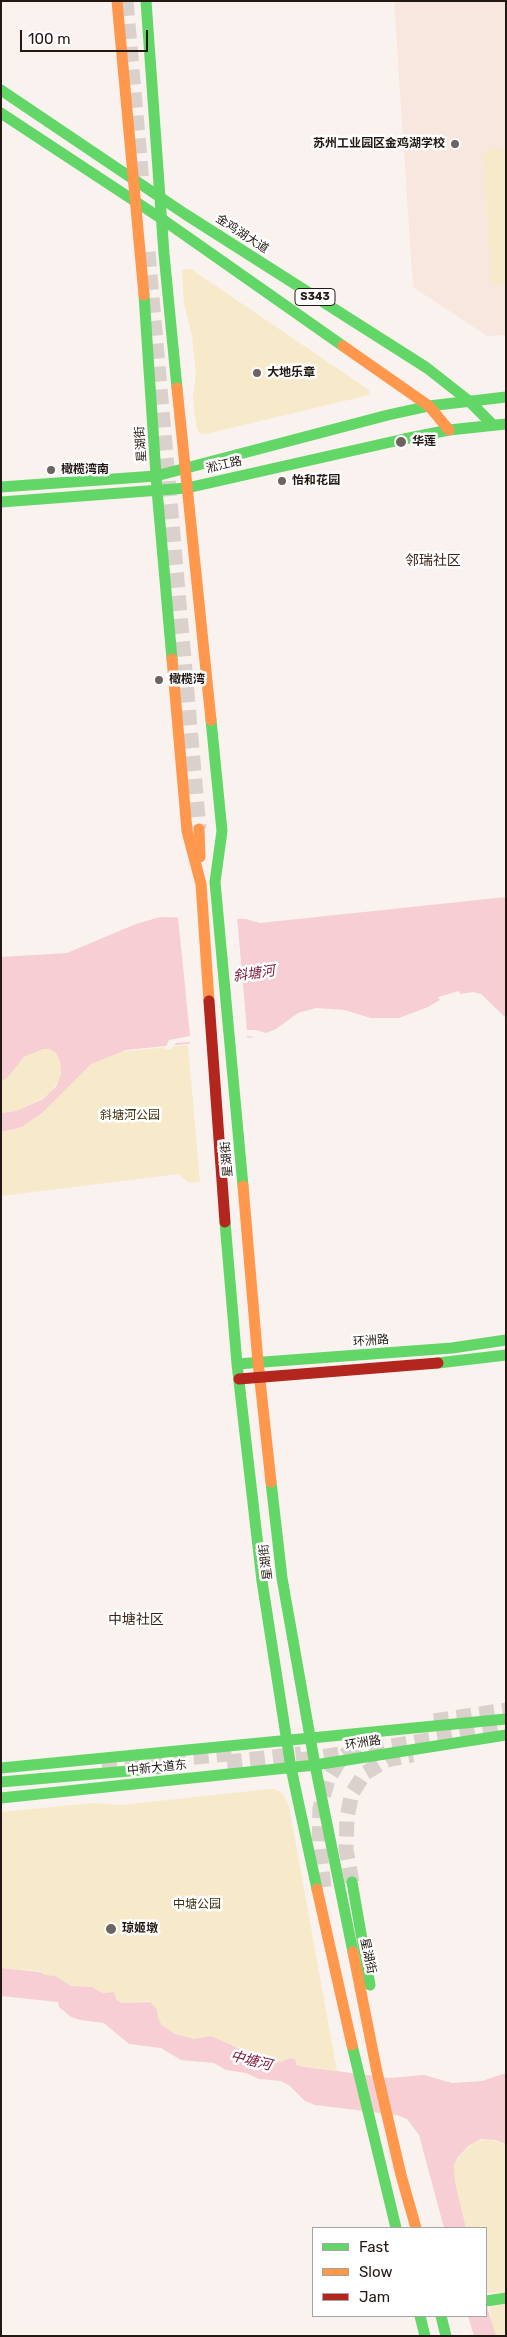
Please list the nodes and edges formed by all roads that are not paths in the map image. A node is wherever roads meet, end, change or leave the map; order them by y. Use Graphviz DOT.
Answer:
graph roads {
  1 [pos="116,1"];
  2 [pos="146,1"];
  3 [pos="1,90"];
  4 [pos="1,113"];
  5 [pos="135,180"];
  6 [pos="160,196"];
  7 [pos="136,202"];
  8 [pos="162,218"];
  9 [pos="506,397"];
  10 [pos="469,400"];
  11 [pos="429,406"];
  12 [pos="506,424"];
  13 [pos="493,426"];
  14 [pos="449,430"];
  15 [pos="185,467"];
  16 [pos="156,476"];
  17 [pos="1,487"];
  18 [pos="187,488"];
  19 [pos="157,490"];
  20 [pos="1,502"];
  21 [pos="215,882"];
  22 [pos="201,884"];
  23 [pos="506,1340"];
  24 [pos="506,1355"];
  25 [pos="258,1362"];
  26 [pos="237,1364"];
  27 [pos="260,1377"];
  28 [pos="239,1379"];
  29 [pos="506,1719"];
  30 [pos="506,1734"];
  31 [pos="311,1738"];
  32 [pos="287,1740"];
  33 [pos="315,1765"];
  34 [pos="174,1767"];
  35 [pos="1,1768"];
  36 [pos="291,1768"];
  37 [pos="1,1782"];
  38 [pos="1,1798"];
  39 [pos="352,1882"];
  40 [pos="324,1887"];
  41 [pos="357,2067"];
  42 [pos="376,2067"];
  43 [pos="396,2227"];
  44 [pos="416,2227"];
  45 [pos="506,2298"];
  46 [pos="488,2300"];
  47 [pos="420,2317"];
  48 [pos="441,2317"];
  49 [pos="425,2336"];
  50 [pos="446,2336"];
  1 -- 5 [label="main road, 星湖街"];
  2 -- 6 [label="main road, 星湖街"];
  3 -- 5 [label="main road, 金鸡湖大道 / S343"];
  4 -- 7 [label="main road, S343"];
  5 -- 6 [label="main road, 金鸡湖大道 / S343"];
  5 -- 7 [label="main road, 星湖街"];
  6 -- 8 [label="main road, 星湖街"];
  6 -- 10 [label="main road, 金鸡湖大道 / S343"];
  7 -- 8 [label="main road, S343"];
  7 -- 16 [label="main road, 星湖街"];
  8 -- 11 [label="main road, S343"];
  8 -- 15 [label="main road, 星湖街"];
  9 -- 10 [label="main road"];
  10 -- 11 [label="main road"];
  10 -- 13 [label="main road, 金鸡湖大道 / S343"];
  11 -- 14 [label="main road, S343"];
  11 -- 15 [label="main road, 淞江路"];
  12 -- 13 [label="main road"];
  13 -- 14 [label="main road"];
  14 -- 18 [label="main road, 淞江路"];
  15 -- 16 [label="main road, 淞江路"];
  15 -- 18 [label="main road, 星湖街"];
  16 -- 17 [label="main road, 淞江路"];
  16 -- 19 [label="main road, 星湖街"];
  18 -- 19 [label="main road, 淞江路"];
  18 -- 21 [label="main road, 星湖街"];
  19 -- 20 [label="main road, 淞江路"];
  19 -- 22 [label="main road, 星湖街"];
  21 -- 22 [label="main road, 星湖街"];
  21 -- 25 [label="main road, 星湖街"];
  22 -- 26 [label="main road, 星湖街"];
  23 -- 25 [label="main road, 环洲路"];
  24 -- 27 [label="main road"];
  25 -- 26 [label="main road, 环洲路"];
  25 -- 27 [label="main road, 星湖街"];
  26 -- 28 [label="main road, 星湖街"];
  27 -- 28 [label="main road"];
  27 -- 31 [label="main road, 星湖街"];
  28 -- 32 [label="main road, 星湖街"];
  29 -- 31 [label="main road, 环洲路"];
  30 -- 33 [label="main road, 环洲路"];
  31 -- 32 [label="main road, 中新大道东"];
  31 -- 33 [label="main road, 星湖街"];
  32 -- 35 [label="main road, 中新大道东"];
  32 -- 36 [label="main road, 星湖街"];
  33 -- 36 [label="main road, 中新大道东"];
  33 -- 42 [label="main road, 星湖街"];
  34 -- 37 [label="main road"];
  36 -- 38 [label="main road, 中新大道东"];
  36 -- 41 [label="main road, 星湖街"];
  39 -- 42 [label="main road"];
  40 -- 41 [label="main road"];
  41 -- 43 [label="main road, 星湖街"];
  42 -- 44 [label="main road, 星湖街"];
  45 -- 46 [label="main road"];
  47 -- 49 [label="main road"];
  48 -- 50 [label="main road"];
}
